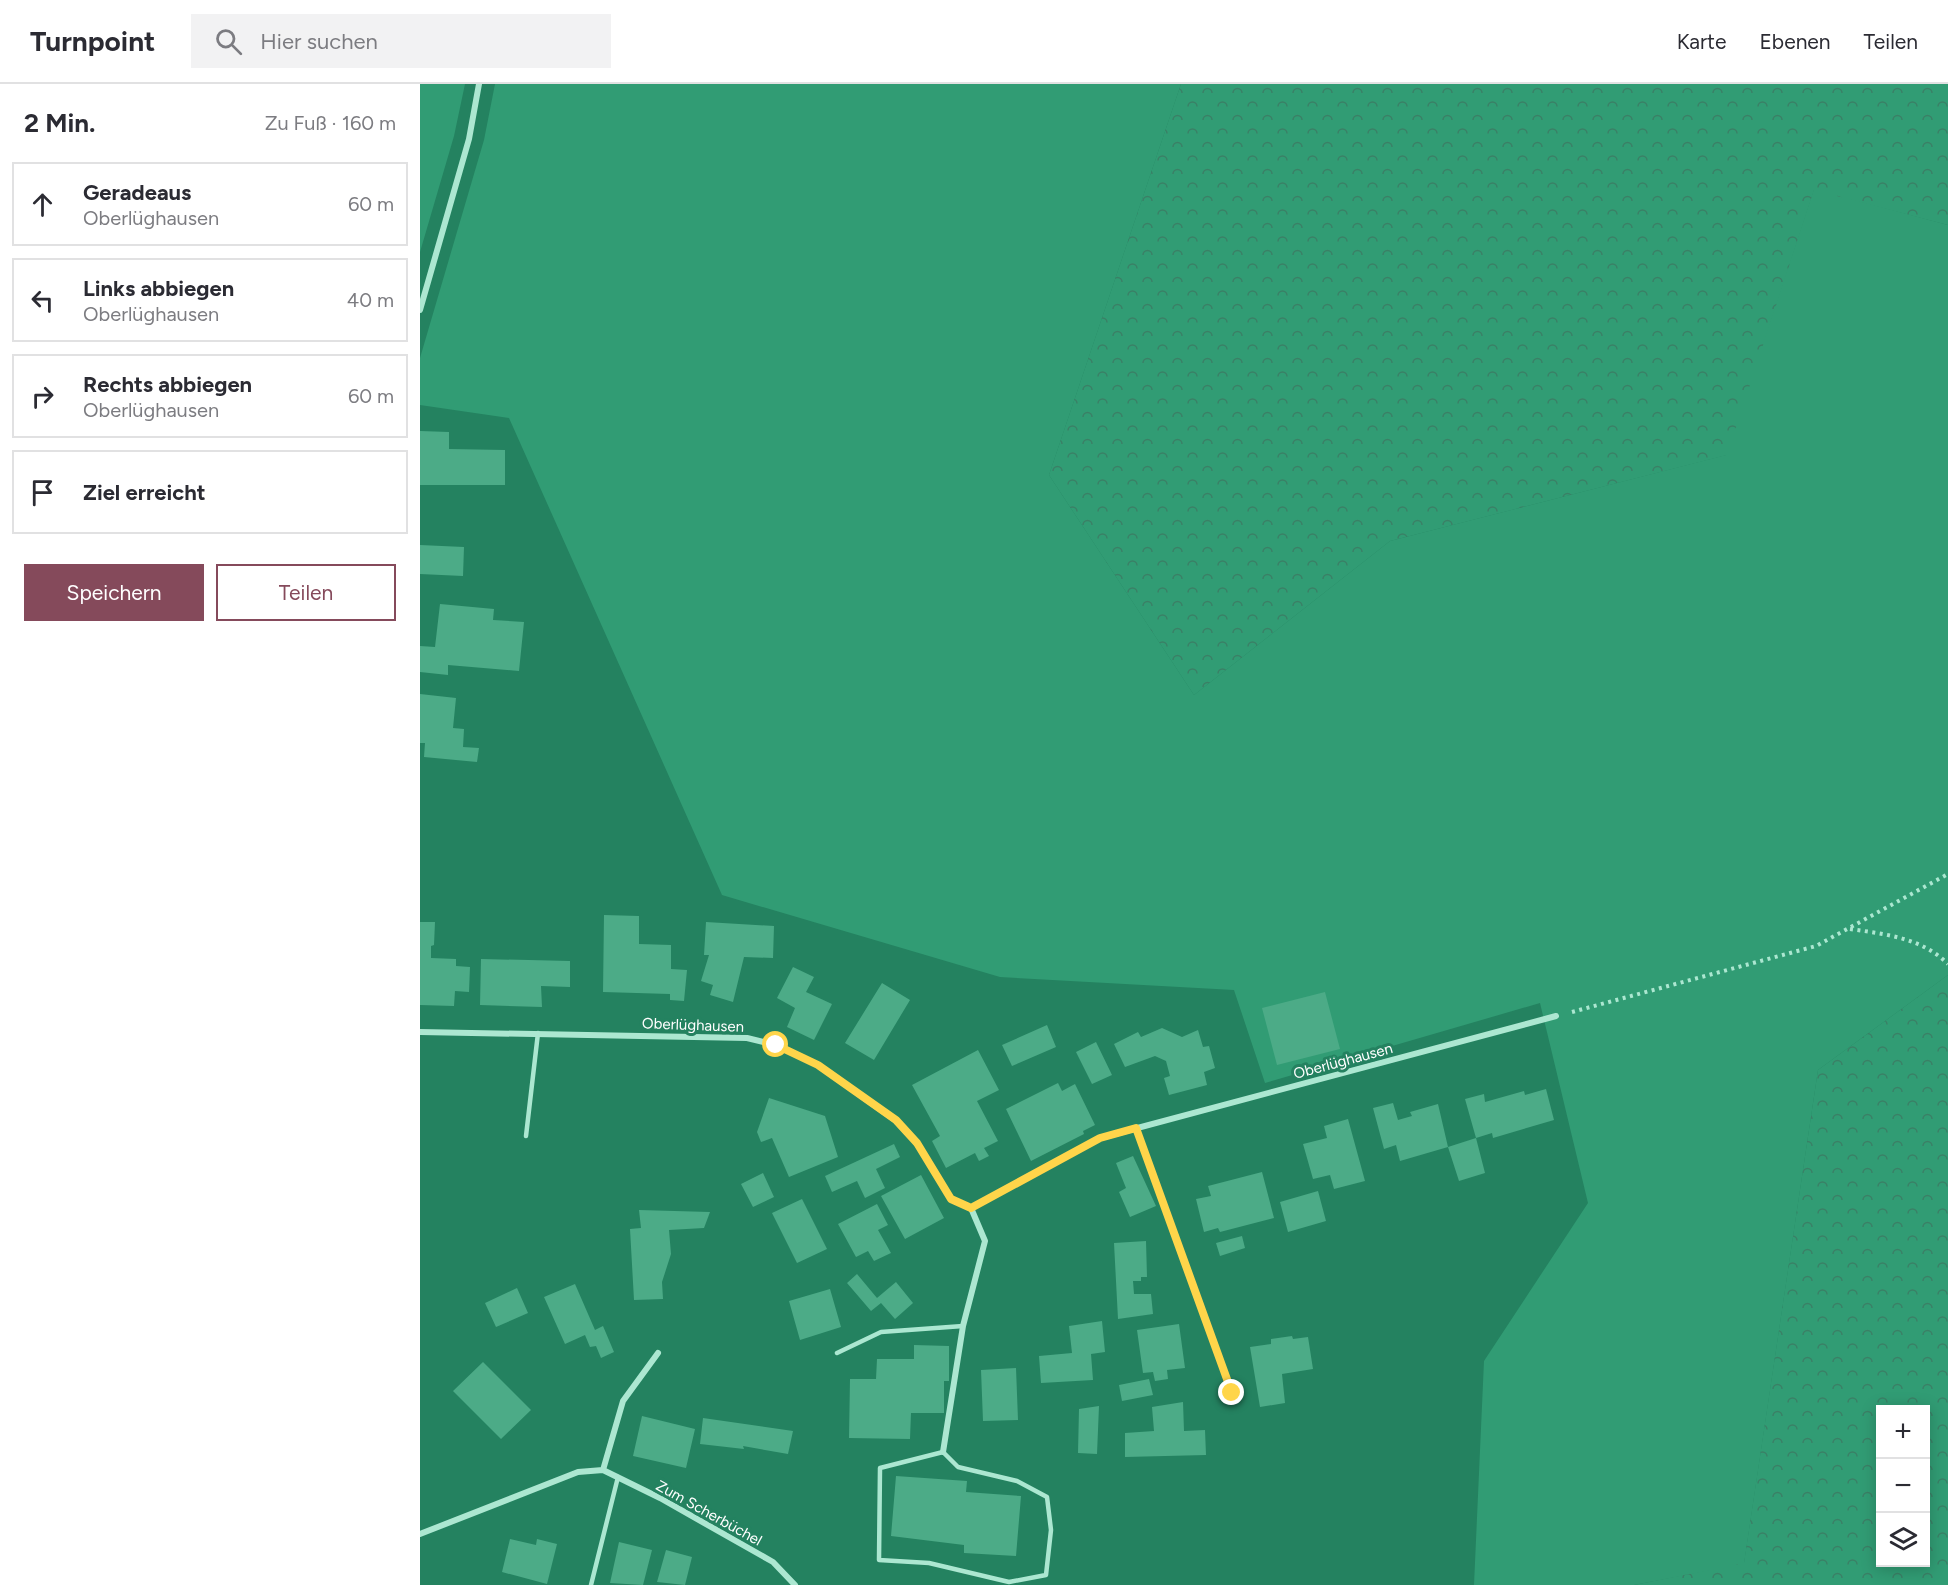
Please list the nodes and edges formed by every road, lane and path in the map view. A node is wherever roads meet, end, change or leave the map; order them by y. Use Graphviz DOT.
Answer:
graph roads {
  1 [pos="479,84"];
  2 [pos="420,310"];
  3 [pos="1948,874"];
  4 [pos="1849,928"];
  5 [pos="1948,964"];
  6 [pos="1556,1016"];
  7 [pos="420,1032"];
  8 [pos="538,1033"];
  9 [pos="1136,1128"];
  10 [pos="526,1136"];
  11 [pos="971,1208"];
  12 [pos="963,1326"];
  13 [pos="658,1353"];
  14 [pos="837,1353"];
  15 [pos="1232,1393"];
  16 [pos="943,1452"];
  17 [pos="603,1470"];
  18 [pos="618,1477"];
  19 [pos="420,1534"];
  20 [pos="591,1585"];
  21 [pos="795,1585"];
  1 -- 2 [label="street"];
  3 -- 4 [label="path"];
  4 -- 5 [label="path"];
  4 -- 6 [label="path"];
  6 -- 9 [label="street, Oberlüghausen"];
  7 -- 8 [label="street, Oberlüghausen"];
  8 -- 10 [label="lane"];
  8 -- 11 [label="street, Oberlüghausen"];
  9 -- 11 [label="street, Oberlüghausen"];
  9 -- 15 [label="street"];
  11 -- 12 [label="street"];
  12 -- 14 [label="lane"];
  12 -- 16 [label="street"];
  13 -- 17 [label="street"];
  16 -- 16 [label="lane"];
  17 -- 18 [label="street, Zum Scherbüchel"];
  17 -- 19 [label="street"];
  18 -- 20 [label="lane"];
  18 -- 21 [label="street, Zum Scherbüchel"];
}
